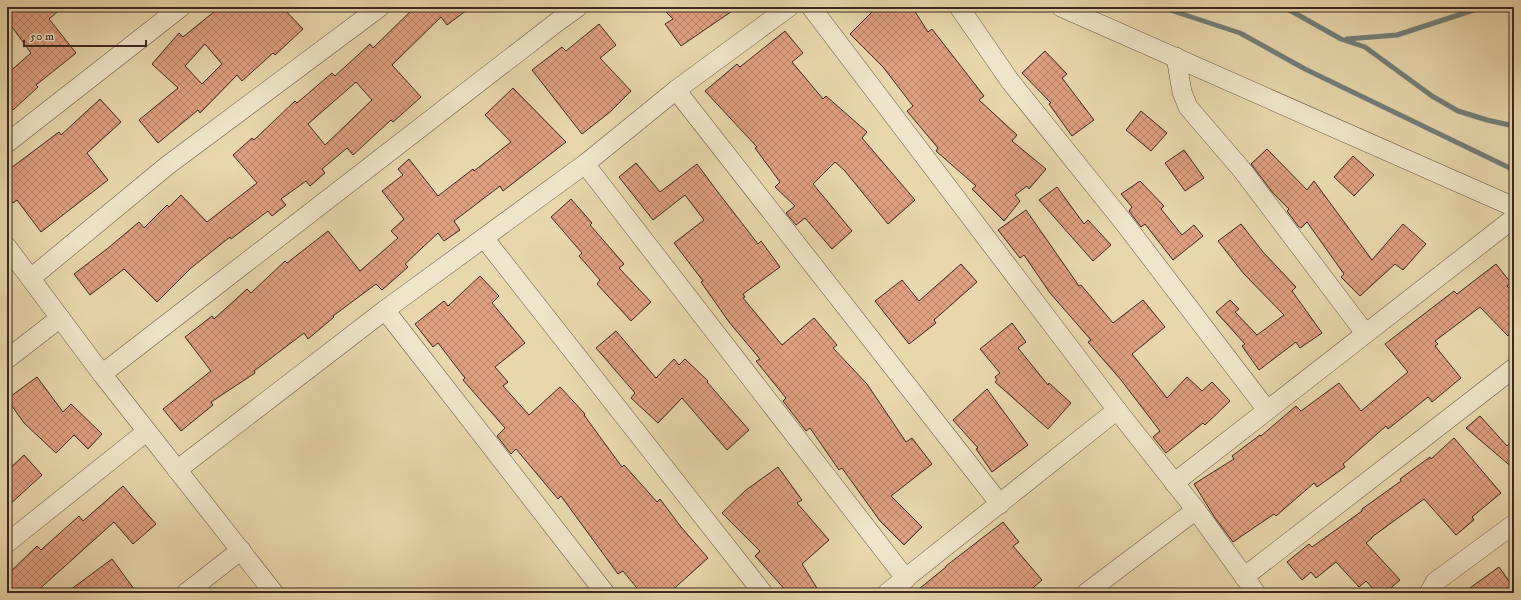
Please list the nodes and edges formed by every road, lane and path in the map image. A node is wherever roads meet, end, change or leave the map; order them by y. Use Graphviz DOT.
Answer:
graph roads {
  1 [pos="181,7"];
  2 [pos="380,7"];
  3 [pos="578,7"];
  4 [pos="789,7"];
  5 [pos="811,7"];
  6 [pos="959,7"];
  7 [pos="1061,7"];
  8 [pos="1176,58"];
  9 [pos="676,90"];
  10 [pos="7,143"];
  11 [pos="585,164"];
  12 [pos="1514,207"];
  13 [pos="1514,218"];
  14 [pos="484,238"];
  15 [pos="7,247"];
  16 [pos="31,278"];
  17 [pos="385,310"];
  18 [pos="60,318"];
  19 [pos="1365,333"];
  20 [pos="7,359"];
  21 [pos="1514,368"];
  22 [pos="102,374"];
  23 [pos="1118,410"];
  24 [pos="1267,410"];
  25 [pos="146,432"];
  26 [pos="177,470"];
  27 [pos="1174,483"];
  28 [pos="1000,504"];
  29 [pos="1196,510"];
  30 [pos="1514,524"];
  31 [pos="7,543"];
  32 [pos="241,550"];
  33 [pos="1244,577"];
  34 [pos="906,579"];
  35 [pos="186,593"];
  36 [pos="274,593"];
  37 [pos="605,593"];
  38 [pos="763,593"];
  39 [pos="886,593"];
  40 [pos="1086,593"];
  41 [pos="1256,593"];
  42 [pos="1429,593"];
  1 -- 10 [label="street"];
  2 -- 16 [label="street"];
  3 -- 22 [label="street"];
  4 -- 9 [label="street"];
  5 -- 23 [label="street"];
  6 -- 24 [label="street"];
  7 -- 8 [label="street"];
  8 -- 12 [label="street"];
  8 -- 19 [label="street"];
  9 -- 11 [label="street"];
  9 -- 28 [label="street"];
  11 -- 14 [label="street"];
  11 -- 34 [label="street"];
  13 -- 19 [label="street"];
  14 -- 17 [label="street"];
  14 -- 38 [label="street"];
  15 -- 16 [label="street"];
  16 -- 18 [label="street"];
  17 -- 26 [label="street"];
  17 -- 37 [label="street"];
  18 -- 20 [label="street"];
  18 -- 22 [label="street"];
  19 -- 24 [label="street"];
  21 -- 33 [label="street"];
  22 -- 25 [label="street"];
  23 -- 27 [label="street"];
  23 -- 28 [label="street"];
  24 -- 27 [label="street"];
  25 -- 26 [label="street"];
  25 -- 31 [label="street"];
  26 -- 32 [label="street"];
  27 -- 29 [label="street"];
  28 -- 34 [label="street"];
  29 -- 33 [label="street"];
  29 -- 40 [label="street"];
  30 -- 42 [label="street"];
  32 -- 35 [label="street"];
  32 -- 36 [label="street"];
  33 -- 41 [label="street"];
  34 -- 39 [label="street"];
}
